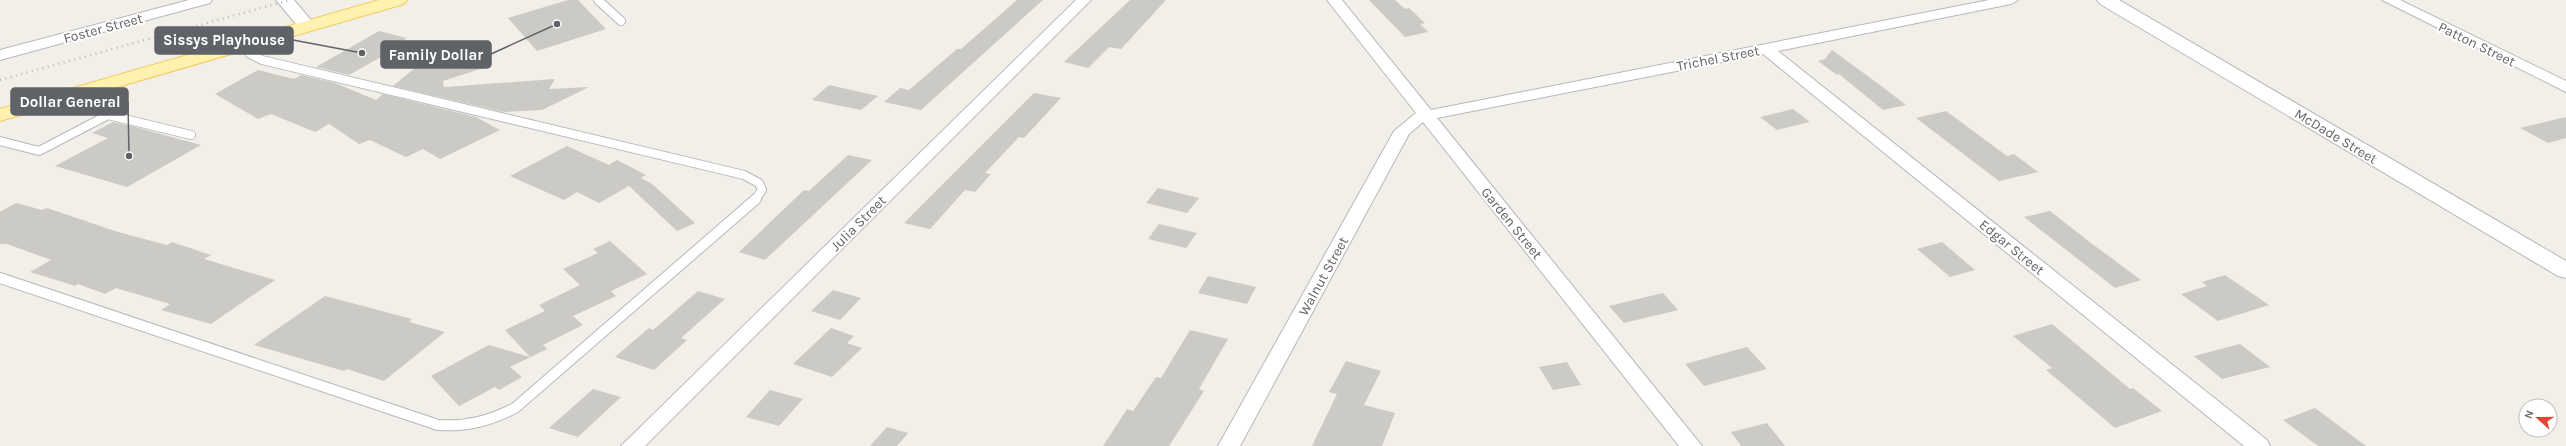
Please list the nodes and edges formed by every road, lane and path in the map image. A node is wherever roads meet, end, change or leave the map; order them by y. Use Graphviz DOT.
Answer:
graph roads {
  1 [pos="205,0"];
  2 [pos="285,0"];
  3 [pos="398,0"];
  4 [pos="598,0"];
  5 [pos="1084,0"];
  6 [pos="1334,0"];
  7 [pos="2011,0"];
  8 [pos="2106,0"];
  9 [pos="2389,0"];
  10 [pos="622,21"];
  11 [pos="307,26"];
  12 [pos="246,44"];
  13 [pos="1765,48"];
  14 [pos="0,55"];
  15 [pos="2566,87"];
  16 [pos="0,115"];
  17 [pos="1426,115"];
  18 [pos="191,135"];
  19 [pos="0,141"];
  20 [pos="2566,271"];
  21 [pos="0,278"];
  22 [pos="632,446"];
  23 [pos="1229,446"];
  24 [pos="1691,446"];
  25 [pos="2259,446"];
  1 -- 14 [label="street, Foster Street"];
  2 -- 11 [label="street"];
  3 -- 11 [label="main road"];
  4 -- 10 [label="lane"];
  5 -- 22 [label="street, Julia Street"];
  6 -- 17 [label="street, Garden Street"];
  7 -- 13 [label="street, Trichel Street"];
  8 -- 20 [label="street, McDade Street"];
  9 -- 15 [label="street, Patton Street"];
  11 -- 12 [label="main road"];
  12 -- 16 [label="main road"];
  12 -- 21 [label="lane"];
  13 -- 17 [label="street, Trichel Street"];
  13 -- 25 [label="street, Edgar Street"];
  17 -- 23 [label="street, Walnut Street"];
  17 -- 24 [label="street, Garden Street"];
  18 -- 19 [label="lane"];
}
